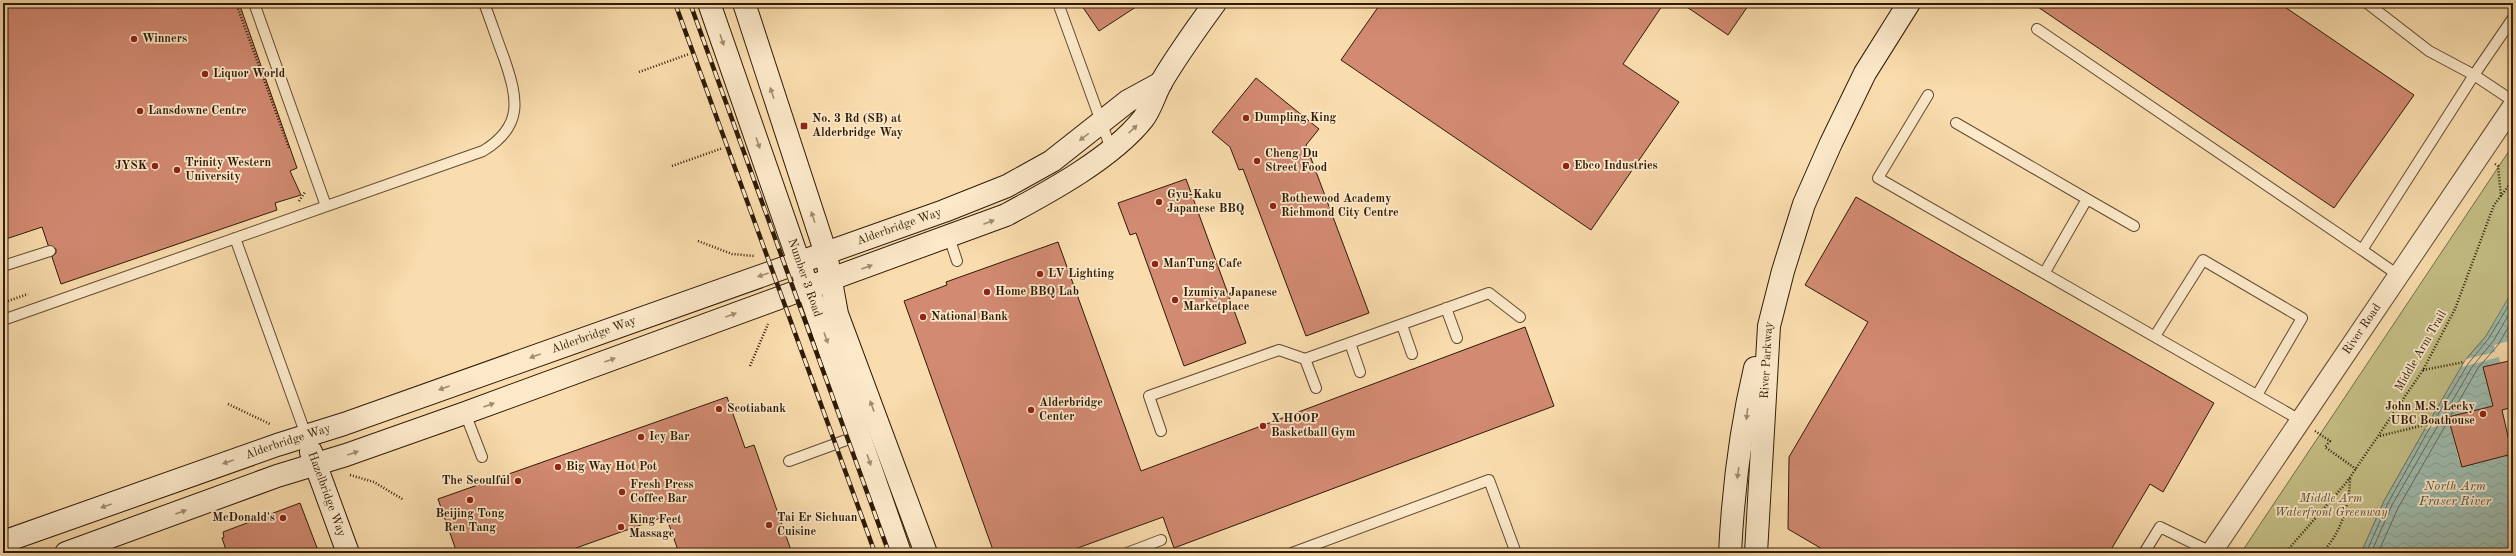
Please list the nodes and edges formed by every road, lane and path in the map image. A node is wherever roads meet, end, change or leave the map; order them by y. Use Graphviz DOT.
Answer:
graph roads {
  1 [pos="236,3"];
  2 [pos="254,3"];
  3 [pos="484,3"];
  4 [pos="709,3"];
  5 [pos="744,3"];
  6 [pos="1058,3"];
  7 [pos="1215,3"];
  8 [pos="1909,3"];
  9 [pos="2367,3"];
  10 [pos="2513,18"];
  11 [pos="2037,29"];
  12 [pos="689,54"];
  13 [pos="639,72"];
  14 [pos="2474,75"];
  15 [pos="1161,83"];
  16 [pos="1928,95"];
  17 [pos="2513,101"];
  18 [pos="2513,106"];
  19 [pos="1956,123"];
  20 [pos="1102,124"];
  21 [pos="723,148"];
  22 [pos="1111,149"];
  23 [pos="291,152"];
  24 [pos="2481,153"];
  25 [pos="672,166"];
  26 [pos="2513,180"];
  27 [pos="305,186"];
  28 [pos="2501,196"];
  29 [pos="2087,200"];
  30 [pos="294,204"];
  31 [pos="326,206"];
  32 [pos="2134,226"];
  33 [pos="949,237"];
  34 [pos="235,238"];
  35 [pos="698,241"];
  36 [pos="2362,250"];
  37 [pos="50,251"];
  38 [pos="826,254"];
  39 [pos="755,256"];
  40 [pos="957,261"];
  41 [pos="800,262"];
  42 [pos="3,266"];
  43 [pos="2045,272"];
  44 [pos="2398,275"];
  45 [pos="831,280"];
  46 [pos="808,288"];
  47 [pos="1446,308"];
  48 [pos="1520,317"];
  49 [pos="3,320"];
  50 [pos="768,324"];
  51 [pos="1402,324"];
  52 [pos="1769,326"];
  53 [pos="2155,336"];
  54 [pos="1457,338"];
  55 [pos="1350,343"];
  56 [pos="1412,354"];
  57 [pos="1305,359"];
  58 [pos="2464,362"];
  59 [pos="750,366"];
  60 [pos="2423,370"];
  61 [pos="1360,372"];
  62 [pos="1316,388"];
  63 [pos="2257,396"];
  64 [pos="228,404"];
  65 [pos="465,413"];
  66 [pos="2300,420"];
  67 [pos="270,424"];
  68 [pos="2428,424"];
  69 [pos="1162,431"];
  70 [pos="860,434"];
  71 [pos="306,436"];
  72 [pos="1763,436"];
  73 [pos="2379,436"];
  74 [pos="482,457"];
  75 [pos="788,461"];
  76 [pos="316,464"];
  77 [pos="2356,468"];
  78 [pos="350,475"];
  79 [pos="2350,477"];
  80 [pos="404,500"];
  81 [pos="1161,540"];
  82 [pos="3,542"];
  83 [pos="821,549"];
  84 [pos="2211,552"];
  85 [pos="66,553"];
  86 [pos="348,553"];
  87 [pos="838,553"];
  88 [pos="900,553"];
  89 [pos="926,553"];
  90 [pos="1127,553"];
  91 [pos="1292,553"];
  92 [pos="1516,553"];
  93 [pos="1730,553"];
  94 [pos="1745,553"];
  95 [pos="1756,553"];
  96 [pos="2144,553"];
  97 [pos="2285,553"];
  98 [pos="2321,553"];
  1 -- 23 [label="path"];
  2 -- 31 [label="lane"];
  3 -- 31 [label="lane"];
  4 -- 41 [label="main road, Number 3 Road, one-way"];
  38 -- 5 [label="main road, Number 3 Road, one-way"];
  6 -- 20 [label="lane"];
  7 -- 15 [label="main road"];
  8 -- 52 [label="main road"];
  9 -- 14 [label="lane"];
  10 -- 14 [label="lane"];
  11 -- 36 [label="lane"];
  12 -- 13 [label="path"];
  14 -- 17 [label="lane"];
  14 -- 36 [label="lane"];
  15 -- 20 [label="main road, Alderbridge Way"];
  22 -- 15 [label="main road, one-way"];
  16 -- 43 [label="lane"];
  18 -- 24 [label="street, River Road"];
  19 -- 29 [label="lane"];
  20 -- 22 [label="lane"];
  20 -- 38 [label="main road, Alderbridge Way, one-way"];
  21 -- 25 [label="path"];
  33 -- 22 [label="main road, one-way"];
  24 -- 28 [label="path"];
  24 -- 44 [label="street, River Road"];
  26 -- 28 [label="path, Middle Arm Trail"];
  27 -- 30 [label="path"];
  28 -- 60 [label="path, Middle Arm Trail"];
  29 -- 32 [label="lane"];
  29 -- 43 [label="lane"];
  31 -- 34 [label="lane"];
  33 -- 40 [label="lane"];
  45 -- 33 [label="main road, one-way"];
  34 -- 49 [label="lane"];
  34 -- 71 [label="lane"];
  35 -- 39 [label="path"];
  36 -- 44 [label="lane"];
  37 -- 42 [label="lane"];
  38 -- 41 [label="main road, Alderbridge Way"];
  38 -- 45 [label="main road, Number 3 Road"];
  41 -- 46 [label="main road, Number 3 Road"];
  41 -- 71 [label="main road, Alderbridge Way, one-way"];
  43 -- 53 [label="lane"];
  44 -- 66 [label="street, River Road"];
  45 -- 46 [label="main road"];
  89 -- 45 [label="main road, Number 3 Road, one-way"];
  65 -- 46 [label="main road, one-way"];
  46 -- 70 [label="main road, Number 3 Road, one-way"];
  47 -- 48 [label="lane"];
  47 -- 51 [label="lane"];
  47 -- 54 [label="lane"];
  50 -- 59 [label="path"];
  51 -- 55 [label="lane"];
  51 -- 56 [label="lane"];
  52 -- 72 [label="main road, River Parkway"];
  52 -- 93 [label="main road, River Parkway, one-way"];
  53 -- 63 [label="lane"];
  53 -- 63 [label="lane"];
  55 -- 57 [label="lane"];
  55 -- 61 [label="lane"];
  57 -- 62 [label="lane"];
  57 -- 69 [label="lane"];
  58 -- 60 [label="path"];
  60 -- 73 [label="path, Middle Arm Trail"];
  63 -- 66 [label="lane"];
  64 -- 67 [label="path"];
  65 -- 74 [label="lane"];
  76 -- 65 [label="main road, one-way"];
  66 -- 77 [label="path"];
  66 -- 84 [label="street, River Road"];
  68 -- 73 [label="path"];
  70 -- 75 [label="lane"];
  70 -- 88 [label="main road, Number 3 Road, one-way"];
  71 -- 76 [label="main road, Hazelbridge Way"];
  71 -- 82 [label="main road, Alderbridge Way, one-way"];
  72 -- 94 [label="main road"];
  72 -- 95 [label="main road, River Parkway"];
  73 -- 77 [label="path, Middle Arm Trail"];
  85 -- 76 [label="main road, one-way"];
  76 -- 86 [label="main road, Hazelbridge Way"];
  77 -- 79 [label="path, Middle Arm Trail"];
  78 -- 80 [label="path"];
  79 -- 97 [label="path, Middle Arm Trail"];
  79 -- 98 [label="path"];
  81 -- 90 [label="lane"];
  83 -- 87 [label="path"];
  84 -- 96 [label="lane"];
  91 -- 92 [label="lane"];
}
